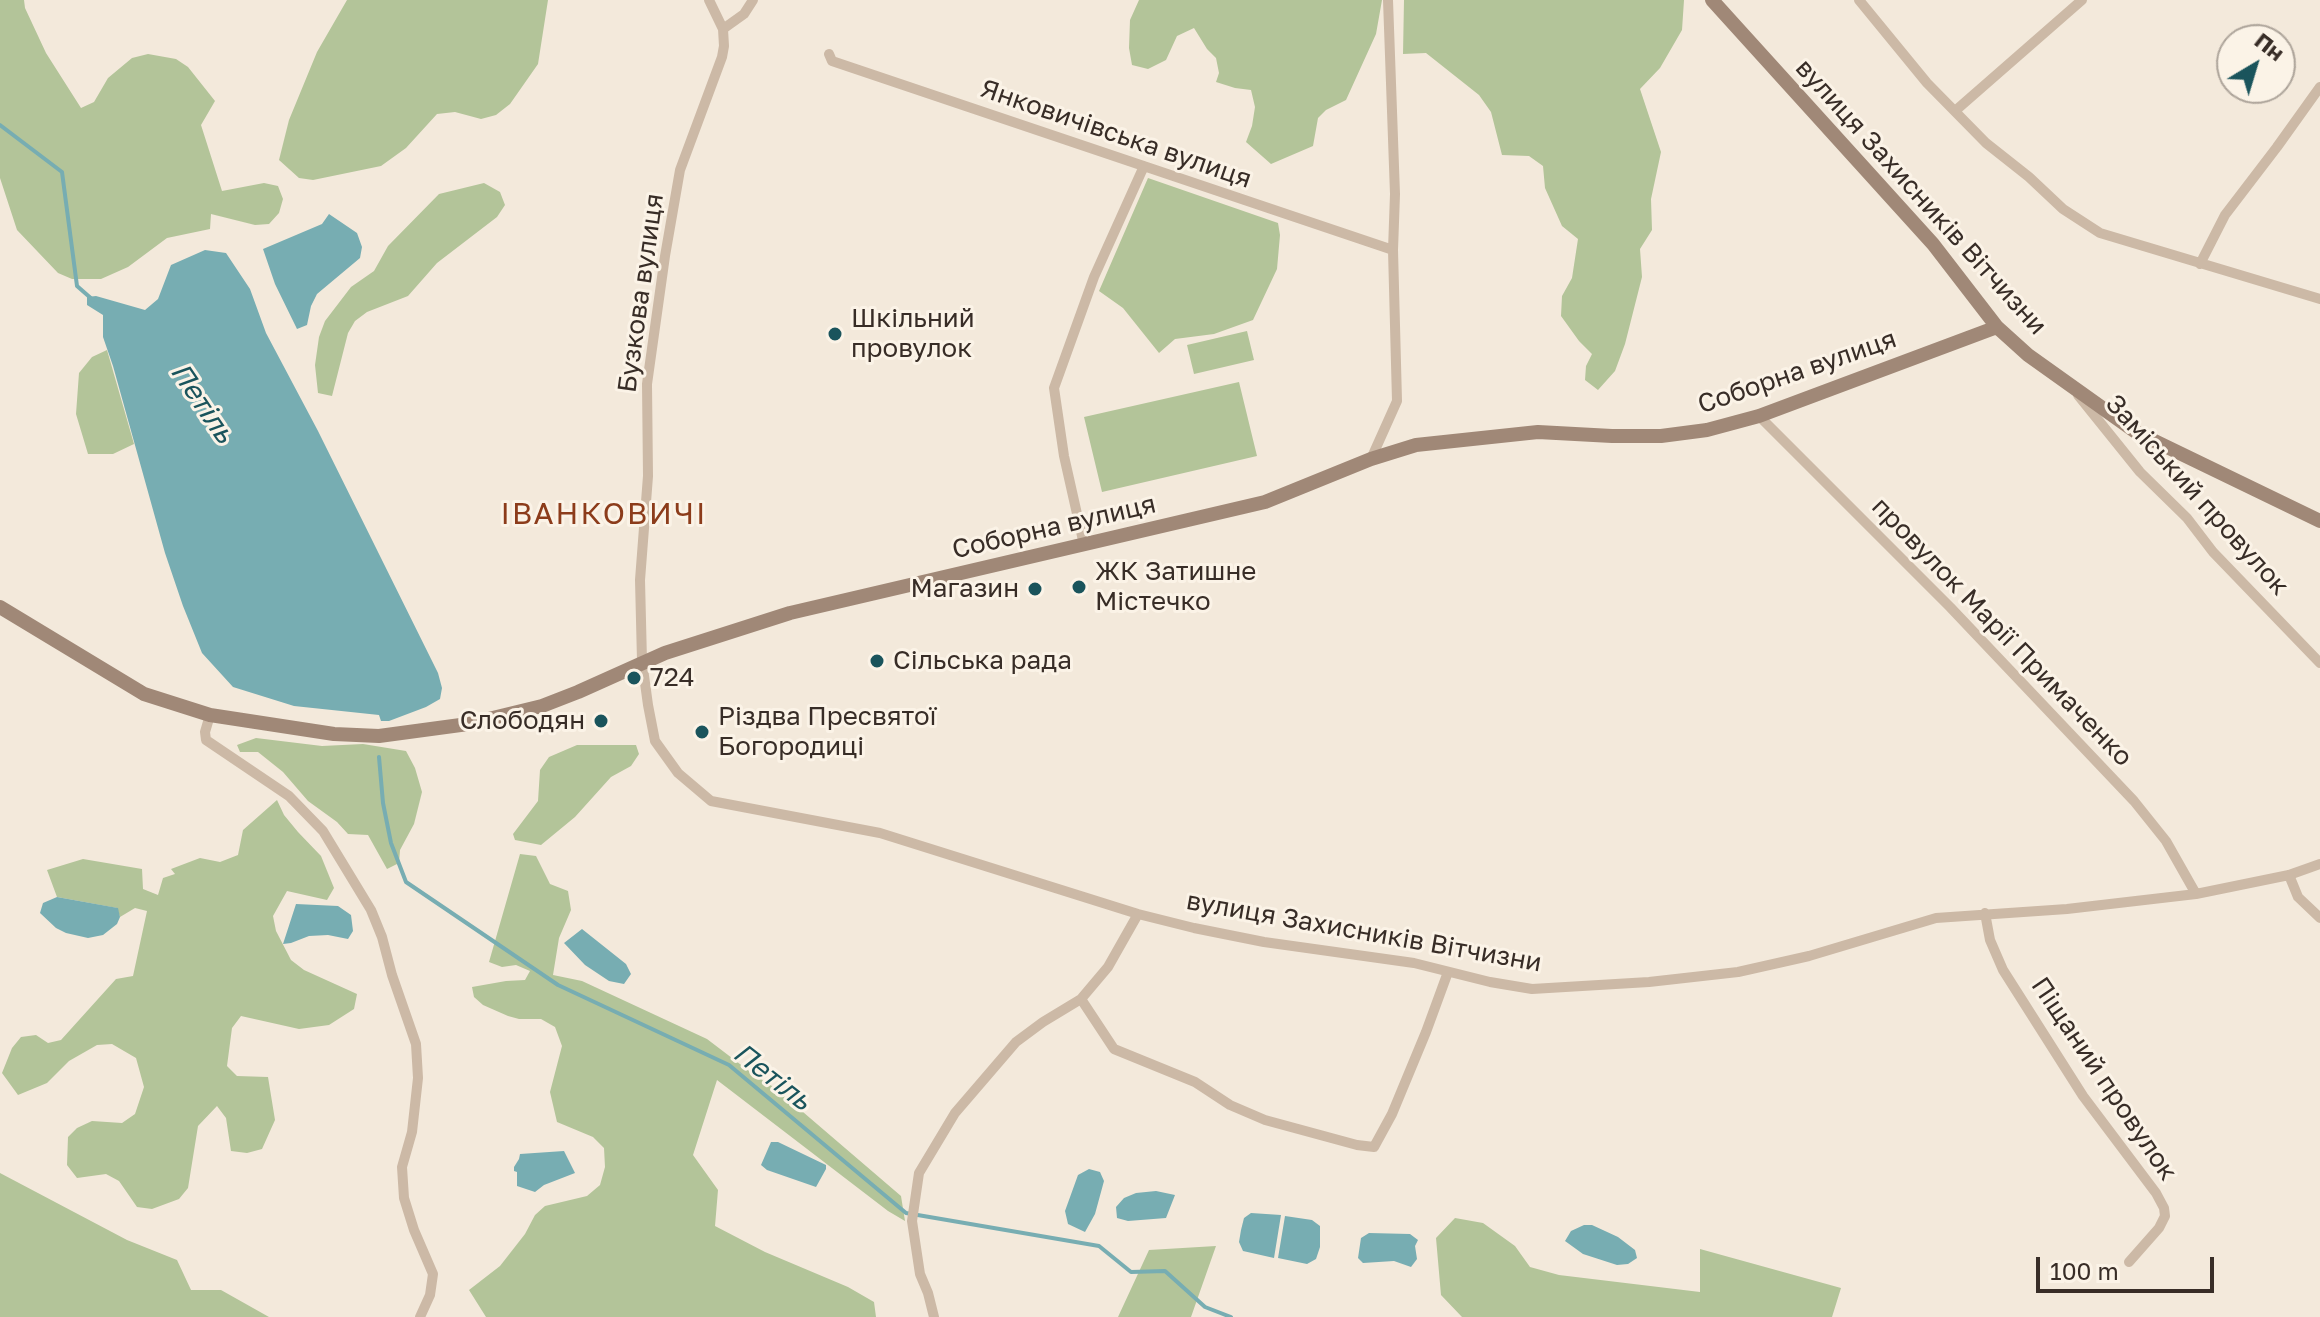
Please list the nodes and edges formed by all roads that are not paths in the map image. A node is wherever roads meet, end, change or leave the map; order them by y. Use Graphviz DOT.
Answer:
graph roads {
  1 [pos="709,0"];
  2 [pos="753,0"];
  3 [pos="1388,0"];
  4 [pos="1712,0"];
  5 [pos="1859,0"];
  6 [pos="2082,0"];
  7 [pos="723,29"];
  8 [pos="829,54"];
  9 [pos="2320,87"];
  10 [pos="1955,111"];
  11 [pos="1144,166"];
  12 [pos="1393,250"];
  13 [pos="2200,264"];
  14 [pos="2320,299"];
  15 [pos="1997,327"];
  16 [pos="2074,390"];
  17 [pos="1759,416"];
  18 [pos="1371,459"];
  19 [pos="2320,521"];
  20 [pos="1084,545"];
  21 [pos="0,607"];
  22 [pos="642,661"];
  23 [pos="2320,663"];
  24 [pos="210,715"];
  25 [pos="2320,864"];
  26 [pos="2289,875"];
  27 [pos="2196,894"];
  28 [pos="1985,913"];
  29 [pos="1138,914"];
  30 [pos="2320,918"];
  31 [pos="1448,972"];
  32 [pos="1081,999"];
  33 [pos="2129,1262"];
  34 [pos="420,1317"];
  35 [pos="934,1317"];
  1 -- 7 [label="street"];
  2 -- 7 [label="street"];
  3 -- 12 [label="street"];
  4 -- 15 [label="street, вулиця Захисників Вітчизни"];
  5 -- 10 [label="street"];
  6 -- 10 [label="street"];
  7 -- 22 [label="street, Бузкова вулиця"];
  8 -- 11 [label="street, Янковичівська вулиця"];
  9 -- 13 [label="street"];
  10 -- 13 [label="street"];
  11 -- 12 [label="street, Янковичівська вулиця"];
  11 -- 20 [label="street"];
  12 -- 18 [label="street"];
  13 -- 14 [label="street"];
  15 -- 16 [label="street, вулиця Захисників Вітчизни"];
  15 -- 17 [label="street, Соборна вулиця"];
  16 -- 19 [label="street, вулиця Захисників Вітчизни"];
  16 -- 23 [label="street, Заміський провулок"];
  17 -- 18 [label="street, Соборна вулиця"];
  17 -- 27 [label="street, провулок Марії Примаченко"];
  18 -- 20 [label="street, Соборна вулиця"];
  20 -- 22 [label="street, Соборна вулиця"];
  21 -- 24 [label="street, Соборна вулиця"];
  22 -- 24 [label="street, Соборна вулиця"];
  22 -- 29 [label="street, вулиця Захисників Вітчизни"];
  24 -- 34 [label="street"];
  25 -- 26 [label="street, вулиця Захисників Вітчизни"];
  26 -- 27 [label="street, вулиця Захисників Вітчизни"];
  26 -- 30 [label="street"];
  27 -- 28 [label="street, вулиця Захисників Вітчизни"];
  28 -- 31 [label="street, вулиця Захисників Вітчизни"];
  28 -- 33 [label="street, Піщаний провулок"];
  29 -- 31 [label="street, вулиця Захисників Вітчизни"];
  29 -- 32 [label="street"];
  31 -- 32 [label="street"];
  32 -- 35 [label="street"];
}
